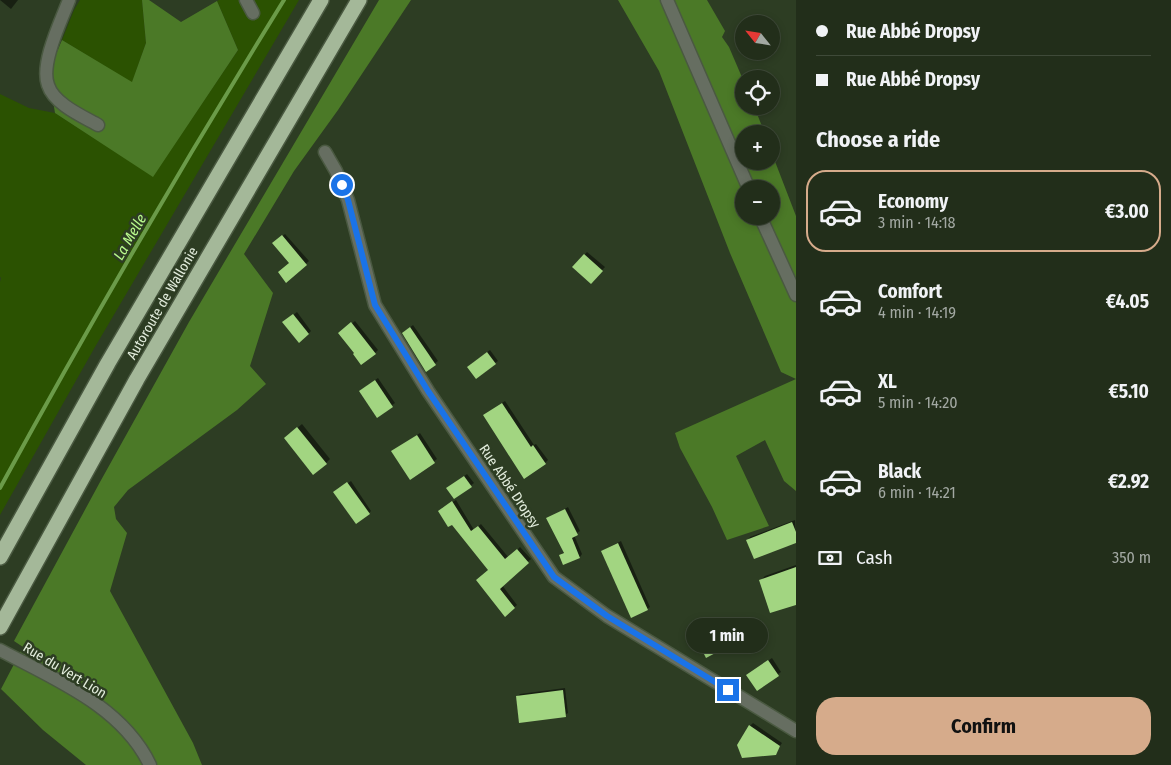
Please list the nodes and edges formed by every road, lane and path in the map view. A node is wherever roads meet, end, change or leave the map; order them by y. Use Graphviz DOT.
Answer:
graph roads {
  1 [pos="69,0"];
  2 [pos="246,0"];
  3 [pos="321,0"];
  4 [pos="360,0"];
  5 [pos="667,0"];
  6 [pos="253,12"];
  7 [pos="98,125"];
  8 [pos="325,152"];
  9 [pos="744,180"];
  10 [pos="764,225"];
  11 [pos="796,295"];
  12 [pos="0,557"];
  13 [pos="0,627"];
  14 [pos="0,650"];
  15 [pos="796,731"];
  16 [pos="150,765"];
  1 -- 7 [label="street"];
  2 -- 6 [label="street"];
  3 -- 12 [label="highway, Autoroute de Wallonie"];
  4 -- 13 [label="highway, Autoroute de Wallonie"];
  5 -- 9 [label="street"];
  8 -- 15 [label="street, Rue Abbé Dropsy"];
  10 -- 11 [label="street"];
  14 -- 16 [label="street, Rue du Vert Lion"];
}
